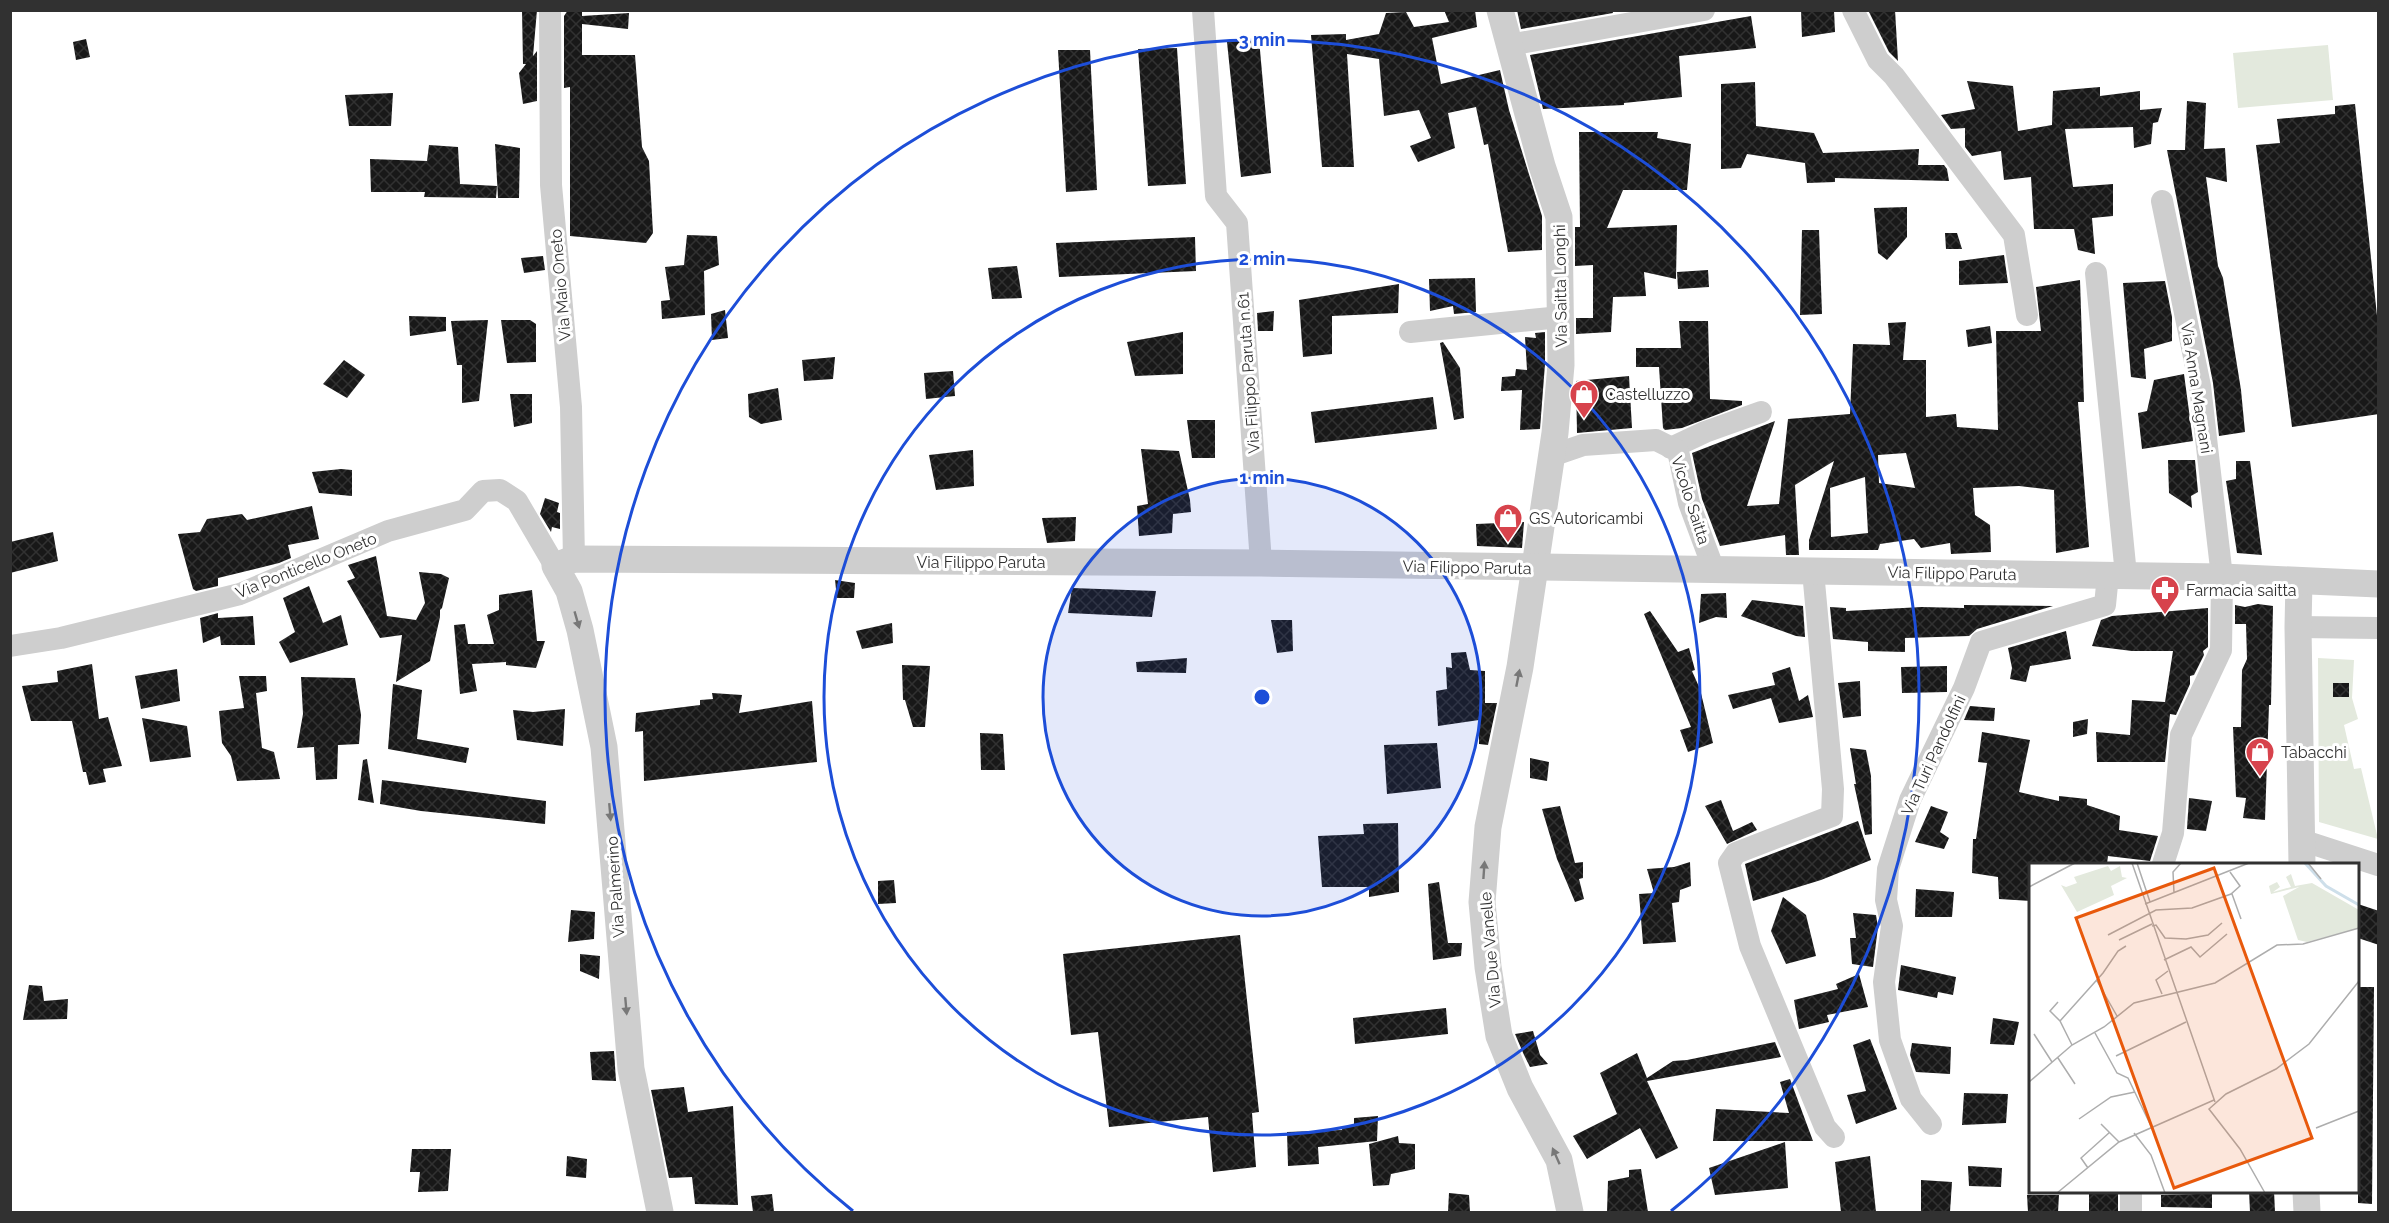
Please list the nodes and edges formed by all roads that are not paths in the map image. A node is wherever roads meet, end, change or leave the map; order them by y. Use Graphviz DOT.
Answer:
graph roads {
  1 [pos="550,10"];
  2 [pos="1203,10"];
  3 [pos="1500,10"];
  4 [pos="1704,10"];
  5 [pos="1852,10"];
  6 [pos="1509,45"];
  7 [pos="2162,201"];
  8 [pos="2096,273"];
  9 [pos="2027,315"];
  10 [pos="1561,317"];
  11 [pos="1410,332"];
  12 [pos="1761,412"];
  13 [pos="1671,448"];
  14 [pos="1551,456"];
  15 [pos="565,562"];
  16 [pos="1261,563"];
  17 [pos="1534,568"];
  18 [pos="1714,570"];
  19 [pos="1813,571"];
  20 [pos="2117,575"];
  21 [pos="2222,577"];
  22 [pos="2299,581"];
  23 [pos="2379,584"];
  24 [pos="2298,627"];
  25 [pos="2379,628"];
  26 [pos="10,646"];
  27 [pos="2301,852"];
  28 [pos="2163,863"];
  29 [pos="2379,865"];
  30 [pos="1932,1124"];
  31 [pos="1834,1137"];
  32 [pos="2131,1193"];
  33 [pos="2306,1193"];
  34 [pos="660,1212"];
  35 [pos="1570,1212"];
  36 [pos="2131,1212"];
  37 [pos="2307,1212"];
  1 -- 15 [label="street, Via Maio Oneto"];
  2 -- 16 [label="street, Via Filippo Paruta n.61"];
  3 -- 6 [label="street, Via Saitta Longhi"];
  4 -- 6 [label="street"];
  5 -- 9 [label="street"];
  6 -- 10 [label="street, Via Saitta Longhi"];
  7 -- 21 [label="street, Via Anna Magnani"];
  8 -- 20 [label="street"];
  10 -- 11 [label="street"];
  10 -- 14 [label="street, Via Saitta Longhi"];
  12 -- 13 [label="street"];
  13 -- 14 [label="street, Vicolo Saitta"];
  13 -- 18 [label="street, Vicolo Saitta"];
  14 -- 17 [label="street, Via Saitta Longhi"];
  15 -- 16 [label="street, Via Filippo Paruta"];
  15 -- 26 [label="street, Via Ponticello Oneto"];
  15 -- 34 [label="street, Via Palmerino, one-way"];
  16 -- 17 [label="street, Via Filippo Paruta"];
  17 -- 18 [label="street, Via Filippo Paruta"];
  35 -- 17 [label="street, Via Due Vanelle, one-way"];
  18 -- 19 [label="street, Via Filippo Paruta"];
  19 -- 20 [label="street, Via Filippo Paruta"];
  19 -- 31 [label="street"];
  20 -- 21 [label="street, Via Filippo Paruta"];
  20 -- 30 [label="street, Via Turi Pandolfini"];
  21 -- 22 [label="street, Via Filippo Paruta"];
  21 -- 28 [label="street, Via Anna Magnani"];
  22 -- 23 [label="street, Via Filippo Paruta"];
  22 -- 24 [label="street"];
  24 -- 25 [label="street"];
  24 -- 27 [label="street"];
  27 -- 29 [label="street"];
  32 -- 36 [label="street"];
  33 -- 37 [label="street"];
}
